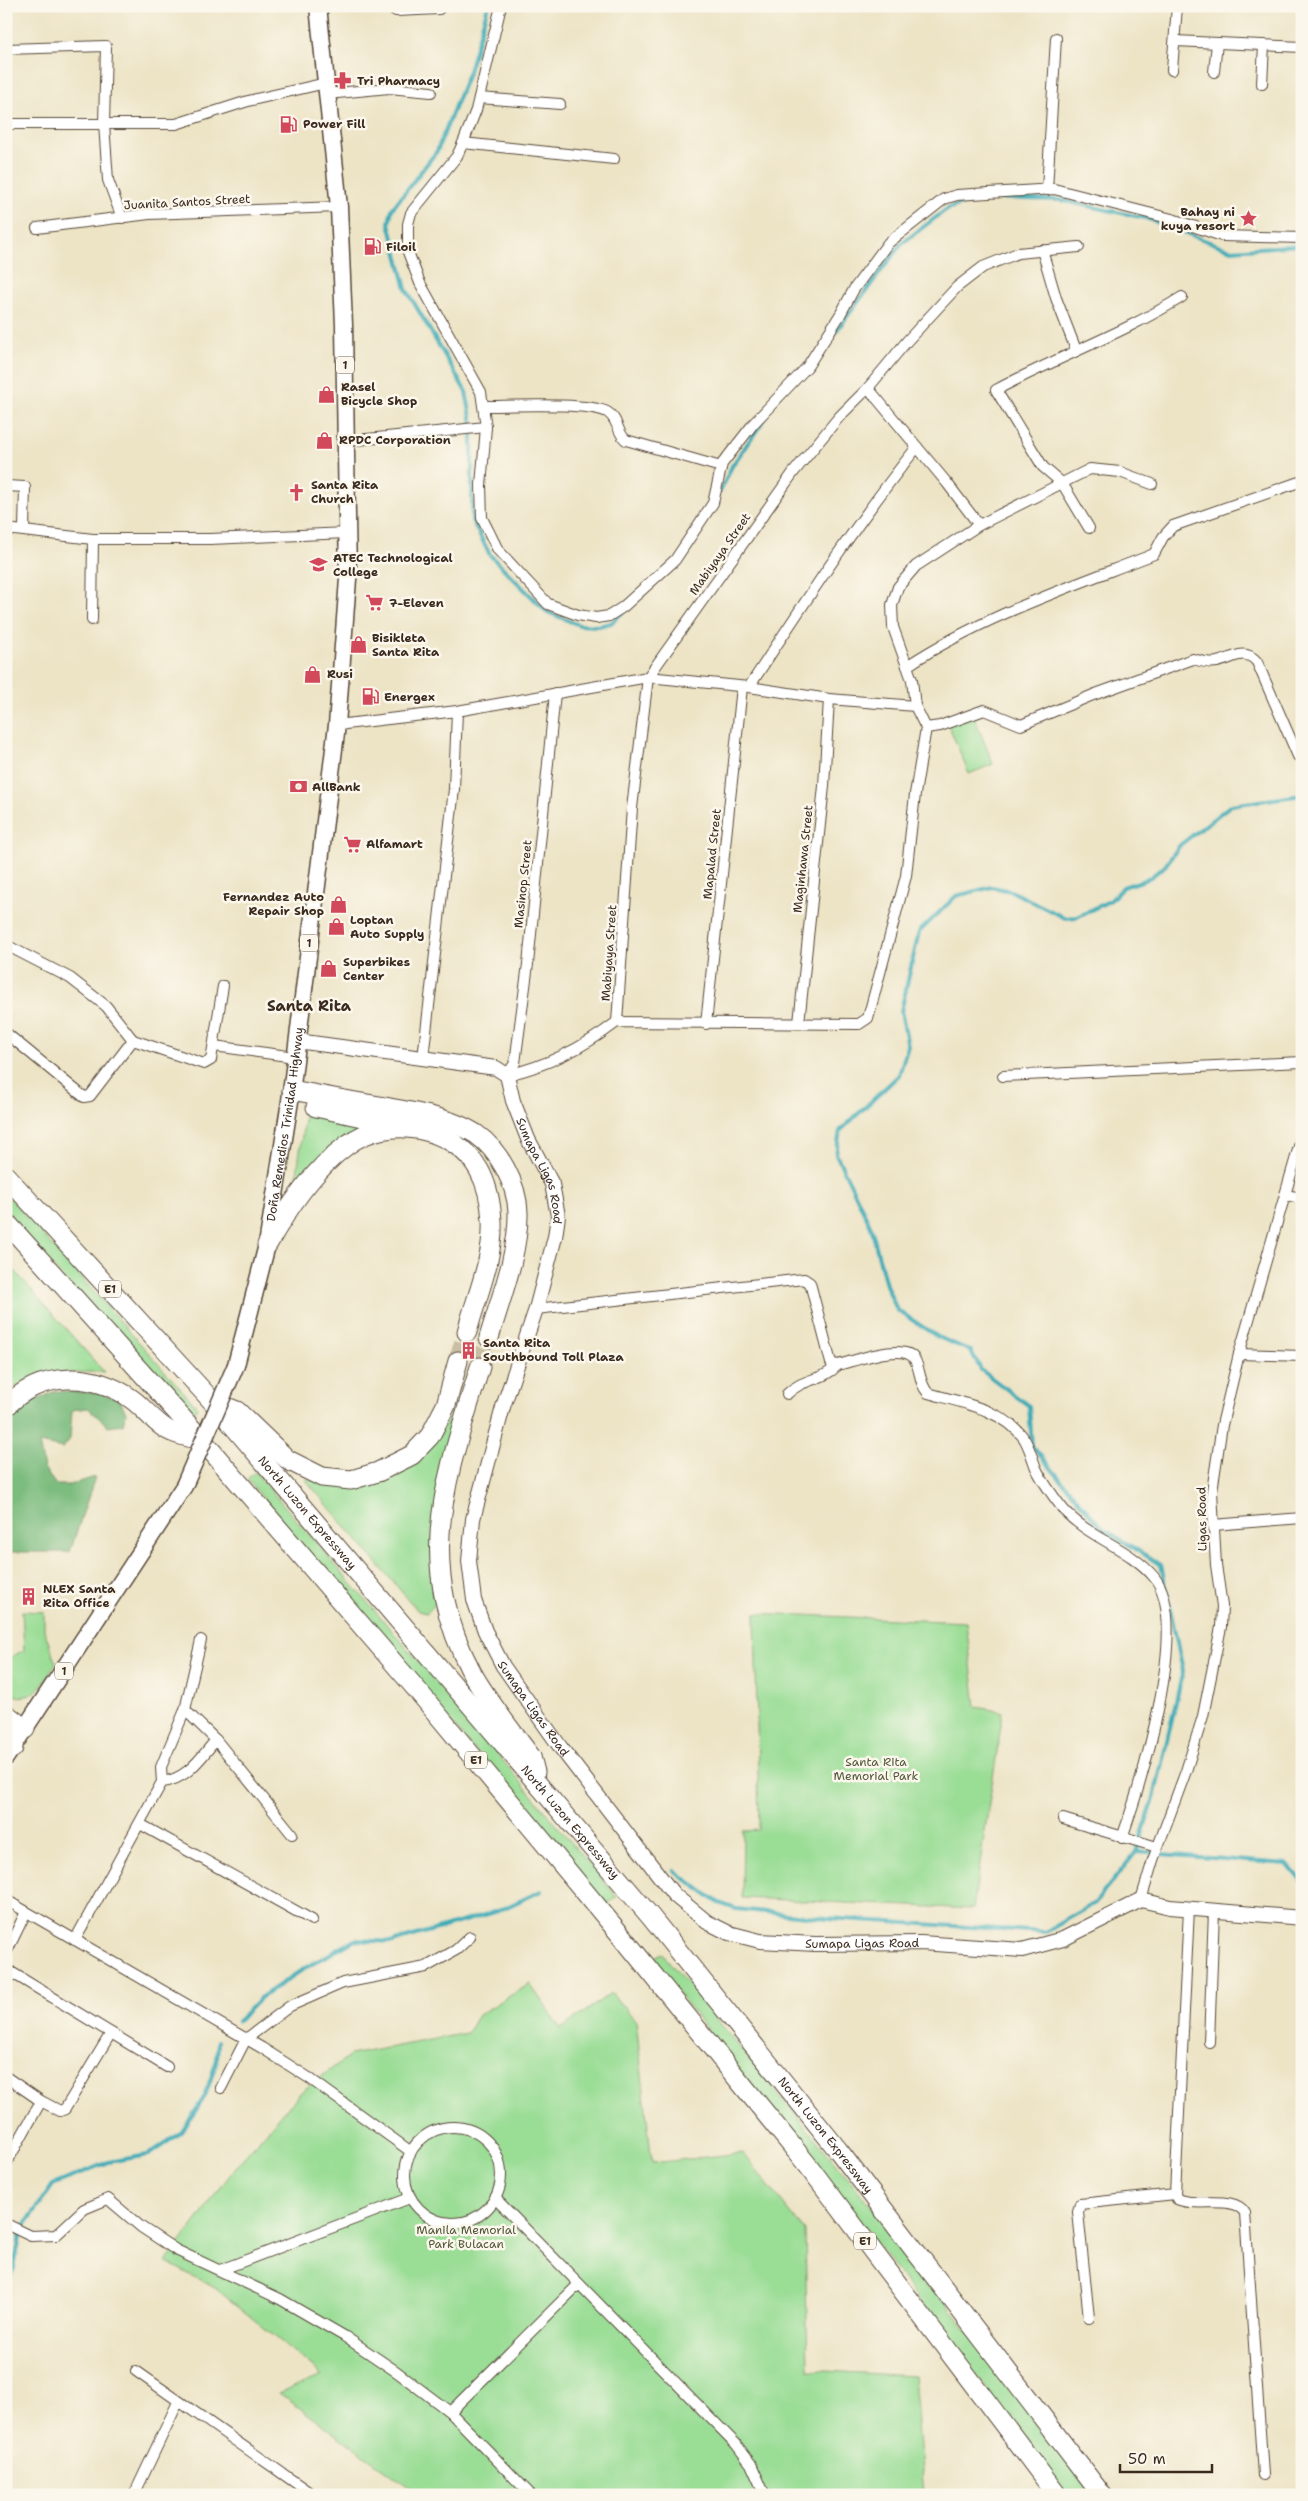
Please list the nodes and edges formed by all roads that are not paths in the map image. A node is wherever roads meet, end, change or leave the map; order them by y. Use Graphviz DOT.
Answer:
graph roads {
  1 [pos="318,6"];
  2 [pos="388,6"];
  3 [pos="502,6"];
  4 [pos="1177,6"];
  5 [pos="439,9"];
  6 [pos="1056,38"];
  7 [pos="1175,41"];
  8 [pos="1217,43"];
  9 [pos="1264,45"];
  10 [pos="1302,47"];
  11 [pos="6,49"];
  12 [pos="1172,70"];
  13 [pos="1214,72"];
  14 [pos="1262,84"];
  15 [pos="327,89"];
  16 [pos="431,92"];
  17 [pos="479,98"];
  18 [pos="560,104"];
  19 [pos="6,124"];
  20 [pos="104,124"];
  21 [pos="463,142"];
  22 [pos="614,159"];
  23 [pos="1047,190"];
  24 [pos="339,207"];
  25 [pos="122,218"];
  26 [pos="37,228"];
  27 [pos="1302,238"];
  28 [pos="1079,247"];
  29 [pos="1042,250"];
  30 [pos="1182,297"];
  31 [pos="1076,350"];
  32 [pos="868,388"];
  33 [pos="484,406"];
  34 [pos="482,428"];
  35 [pos="346,441"];
  36 [pos="917,447"];
  37 [pos="721,467"];
  38 [pos="1302,481"];
  39 [pos="1062,483"];
  40 [pos="1152,484"];
  41 [pos="6,486"];
  42 [pos="978,525"];
  43 [pos="1089,528"];
  44 [pos="6,529"];
  45 [pos="24,530"];
  46 [pos="348,532"];
  47 [pos="94,539"];
  48 [pos="92,620"];
  49 [pos="907,666"];
  50 [pos="648,677"];
  51 [pos="745,687"];
  52 [pos="555,693"];
  53 [pos="829,699"];
  54 [pos="915,706"];
  55 [pos="457,711"];
  56 [pos="336,725"];
  57 [pos="926,728"];
  58 [pos="1298,756"];
  59 [pos="6,945"];
  60 [pos="223,986"];
  61 [pos="617,1022"];
  62 [pos="799,1023"];
  63 [pos="706,1024"];
  64 [pos="6,1033"];
  65 [pos="133,1040"];
  66 [pos="297,1041"];
  67 [pos="214,1046"];
  68 [pos="295,1057"];
  69 [pos="423,1058"];
  70 [pos="1302,1062"];
  71 [pos="507,1075"];
  72 [pos="1003,1076"];
  73 [pos="291,1095"];
  74 [pos="403,1127"];
  75 [pos="1302,1136"];
  76 [pos="6,1176"];
  77 [pos="1286,1195"];
  78 [pos="1302,1198"];
  79 [pos="6,1222"];
  80 [pos="267,1245"];
  81 [pos="536,1309"];
  82 [pos="467,1332"];
  83 [pos="489,1338"];
  84 [pos="1239,1354"];
  85 [pos="1302,1356"];
  86 [pos="458,1361"];
  87 [pos="838,1365"];
  88 [pos="480,1367"];
  89 [pos="787,1394"];
  90 [pos="213,1402"];
  91 [pos="6,1407"];
  92 [pos="202,1440"];
  93 [pos="1302,1518"];
  94 [pos="1213,1525"];
  95 [pos="201,1640"];
  96 [pos="185,1710"];
  97 [pos="6,1714"];
  98 [pos="25,1729"];
  99 [pos="216,1740"];
  100 [pos="8,1749"];
  101 [pos="162,1782"];
  102 [pos="540,1788"];
  103 [pos="1064,1819"];
  104 [pos="140,1824"];
  105 [pos="292,1834"];
  106 [pos="1127,1839"];
  107 [pos="1154,1846"];
  108 [pos="6,1900"];
  109 [pos="1141,1900"];
  110 [pos="1188,1909"];
  111 [pos="1214,1911"];
  112 [pos="26,1912"];
  113 [pos="1302,1918"];
  114 [pos="312,1920"];
  115 [pos="470,1937"];
  116 [pos="75,1940"];
  117 [pos="6,1953"];
  118 [pos="6,1969"];
  119 [pos="111,2033"];
  120 [pos="246,2039"];
  121 [pos="1209,2042"];
  122 [pos="167,2067"];
  123 [pos="6,2077"];
  124 [pos="221,2088"];
  125 [pos="41,2101"];
  126 [pos="6,2140"];
  127 [pos="17,2145"];
  128 [pos="410,2151"];
  129 [pos="6,2164"];
  130 [pos="1174,2194"];
  131 [pos="410,2198"];
  132 [pos="495,2198"];
  133 [pos="9,2225"];
  134 [pos="220,2270"];
  135 [pos="579,2284"];
  136 [pos="1089,2318"];
  137 [pos="136,2371"];
  138 [pos="178,2402"];
  139 [pos="450,2412"];
  140 [pos="1263,2475"];
  141 [pos="135,2492"];
  142 [pos="146,2495"];
  143 [pos="313,2495"];
  144 [pos="531,2495"];
  145 [pos="765,2495"];
  146 [pos="1057,2495"];
  147 [pos="1102,2495"];
  1 -- 15 [label="highway, Doña Remedios Trinidad Highway / 1"];
  2 -- 5 [label="street"];
  3 -- 17 [label="street"];
  4 -- 7 [label="street"];
  6 -- 23 [label="street"];
  7 -- 8 [label="street"];
  7 -- 12 [label="street"];
  8 -- 9 [label="street"];
  8 -- 13 [label="street"];
  9 -- 10 [label="street"];
  9 -- 14 [label="street"];
  11 -- 20 [label="street"];
  15 -- 16 [label="street"];
  15 -- 20 [label="street"];
  15 -- 24 [label="highway, Doña Remedios Trinidad Highway / 1"];
  17 -- 18 [label="street"];
  17 -- 21 [label="street"];
  19 -- 20 [label="street"];
  20 -- 25 [label="street"];
  21 -- 22 [label="street"];
  21 -- 33 [label="street"];
  23 -- 27 [label="street"];
  23 -- 37 [label="street"];
  24 -- 25 [label="street, Juanita Santos Street"];
  24 -- 35 [label="highway, Doña Remedios Trinidad Highway / 1"];
  25 -- 26 [label="street, Juanita Santos Street"];
  28 -- 29 [label="street, Mabiyaya Street"];
  29 -- 31 [label="street"];
  29 -- 32 [label="street, Mabiyaya Street"];
  30 -- 31 [label="street"];
  31 -- 39 [label="street"];
  32 -- 36 [label="street"];
  32 -- 50 [label="street, Mabiyaya Street"];
  33 -- 34 [label="street"];
  33 -- 37 [label="street"];
  34 -- 35 [label="street"];
  34 -- 37 [label="street"];
  35 -- 46 [label="highway, Doña Remedios Trinidad Highway / 1"];
  36 -- 42 [label="street"];
  36 -- 51 [label="street"];
  38 -- 49 [label="street"];
  39 -- 40 [label="street"];
  39 -- 42 [label="street"];
  39 -- 43 [label="street"];
  41 -- 45 [label="street"];
  42 -- 49 [label="street"];
  44 -- 45 [label="street"];
  45 -- 47 [label="street"];
  46 -- 47 [label="street"];
  46 -- 56 [label="highway, Doña Remedios Trinidad Highway / 1"];
  47 -- 48 [label="street"];
  49 -- 54 [label="street"];
  50 -- 51 [label="street"];
  50 -- 52 [label="street"];
  50 -- 61 [label="street, Mabiyaya Street"];
  51 -- 53 [label="street"];
  51 -- 63 [label="street, Mapalad Street"];
  52 -- 55 [label="street"];
  52 -- 71 [label="street, Masinop Street"];
  53 -- 54 [label="street"];
  53 -- 62 [label="street, Maginhawa Street"];
  54 -- 57 [label="street"];
  55 -- 56 [label="street"];
  55 -- 69 [label="street"];
  56 -- 66 [label="highway, Doña Remedios Trinidad Highway / 1"];
  57 -- 58 [label="street"];
  57 -- 62 [label="street"];
  59 -- 65 [label="street"];
  60 -- 67 [label="street"];
  61 -- 63 [label="street"];
  61 -- 71 [label="street"];
  62 -- 63 [label="street"];
  64 -- 65 [label="street"];
  65 -- 67 [label="street"];
  66 -- 68 [label="highway, Doña Remedios Trinidad Highway / 1"];
  66 -- 69 [label="main road"];
  67 -- 68 [label="street"];
  68 -- 73 [label="highway, Doña Remedios Trinidad Highway / 1"];
  69 -- 71 [label="main road"];
  70 -- 72 [label="street"];
  71 -- 81 [label="main road, Sumapa Ligas Road"];
  73 -- 74 [label="highway"];
  73 -- 80 [label="highway, Doña Remedios Trinidad Highway / 1"];
  73 -- 83 [label="highway"];
  74 -- 80 [label="highway"];
  74 -- 82 [label="highway"];
  75 -- 77 [label="street, Ligas Road"];
  76 -- 90 [label="highway, North Luzon Expressway / E1"];
  77 -- 78 [label="street"];
  77 -- 84 [label="street, Ligas Road"];
  79 -- 92 [label="highway, E1"];
  80 -- 98 [label="highway, Doña Remedios Trinidad Highway / 1, bridge"];
  81 -- 87 [label="street"];
  81 -- 109 [label="main road, Sumapa Ligas Road"];
  84 -- 85 [label="street"];
  84 -- 94 [label="street, Ligas Road"];
  86 -- 90 [label="highway"];
  87 -- 89 [label="street"];
  87 -- 106 [label="street"];
  88 -- 102 [label="highway"];
  90 -- 102 [label="highway, North Luzon Expressway / E1"];
  91 -- 92 [label="highway"];
  92 -- 146 [label="highway, E1"];
  93 -- 94 [label="street"];
  94 -- 107 [label="street, Ligas Road"];
  95 -- 96 [label="street"];
  96 -- 99 [label="street"];
  96 -- 101 [label="street"];
  97 -- 98 [label="highway"];
  98 -- 100 [label="highway, Doña Remedios Trinidad Highway / 1"];
  99 -- 101 [label="street"];
  99 -- 105 [label="street"];
  101 -- 104 [label="street"];
  102 -- 147 [label="highway, North Luzon Expressway / E1"];
  103 -- 106 [label="street"];
  104 -- 114 [label="street"];
  104 -- 116 [label="street"];
  106 -- 107 [label="street"];
  107 -- 109 [label="street, Ligas Road"];
  108 -- 112 [label="street"];
  109 -- 110 [label="main road"];
  110 -- 111 [label="main road"];
  110 -- 130 [label="street"];
  111 -- 113 [label="main road"];
  111 -- 121 [label="street"];
  112 -- 116 [label="street"];
  112 -- 117 [label="street"];
  115 -- 120 [label="street"];
  116 -- 120 [label="street"];
  118 -- 119 [label="street"];
  119 -- 122 [label="street"];
  119 -- 125 [label="street"];
  120 -- 124 [label="street"];
  120 -- 128 [label="street"];
  123 -- 125 [label="street"];
  125 -- 127 [label="street"];
  126 -- 127 [label="street"];
  127 -- 129 [label="street"];
  128 -- 131 [label="street"];
  128 -- 132 [label="street"];
  130 -- 136 [label="street"];
  130 -- 140 [label="street"];
  131 -- 132 [label="street"];
  131 -- 134 [label="street"];
  132 -- 135 [label="street"];
  133 -- 134 [label="street"];
  134 -- 139 [label="street"];
  135 -- 139 [label="street"];
  135 -- 145 [label="street"];
  137 -- 138 [label="street"];
  138 -- 141 [label="street"];
  138 -- 143 [label="street"];
  139 -- 144 [label="street"];
  141 -- 142 [label="street"];
}
